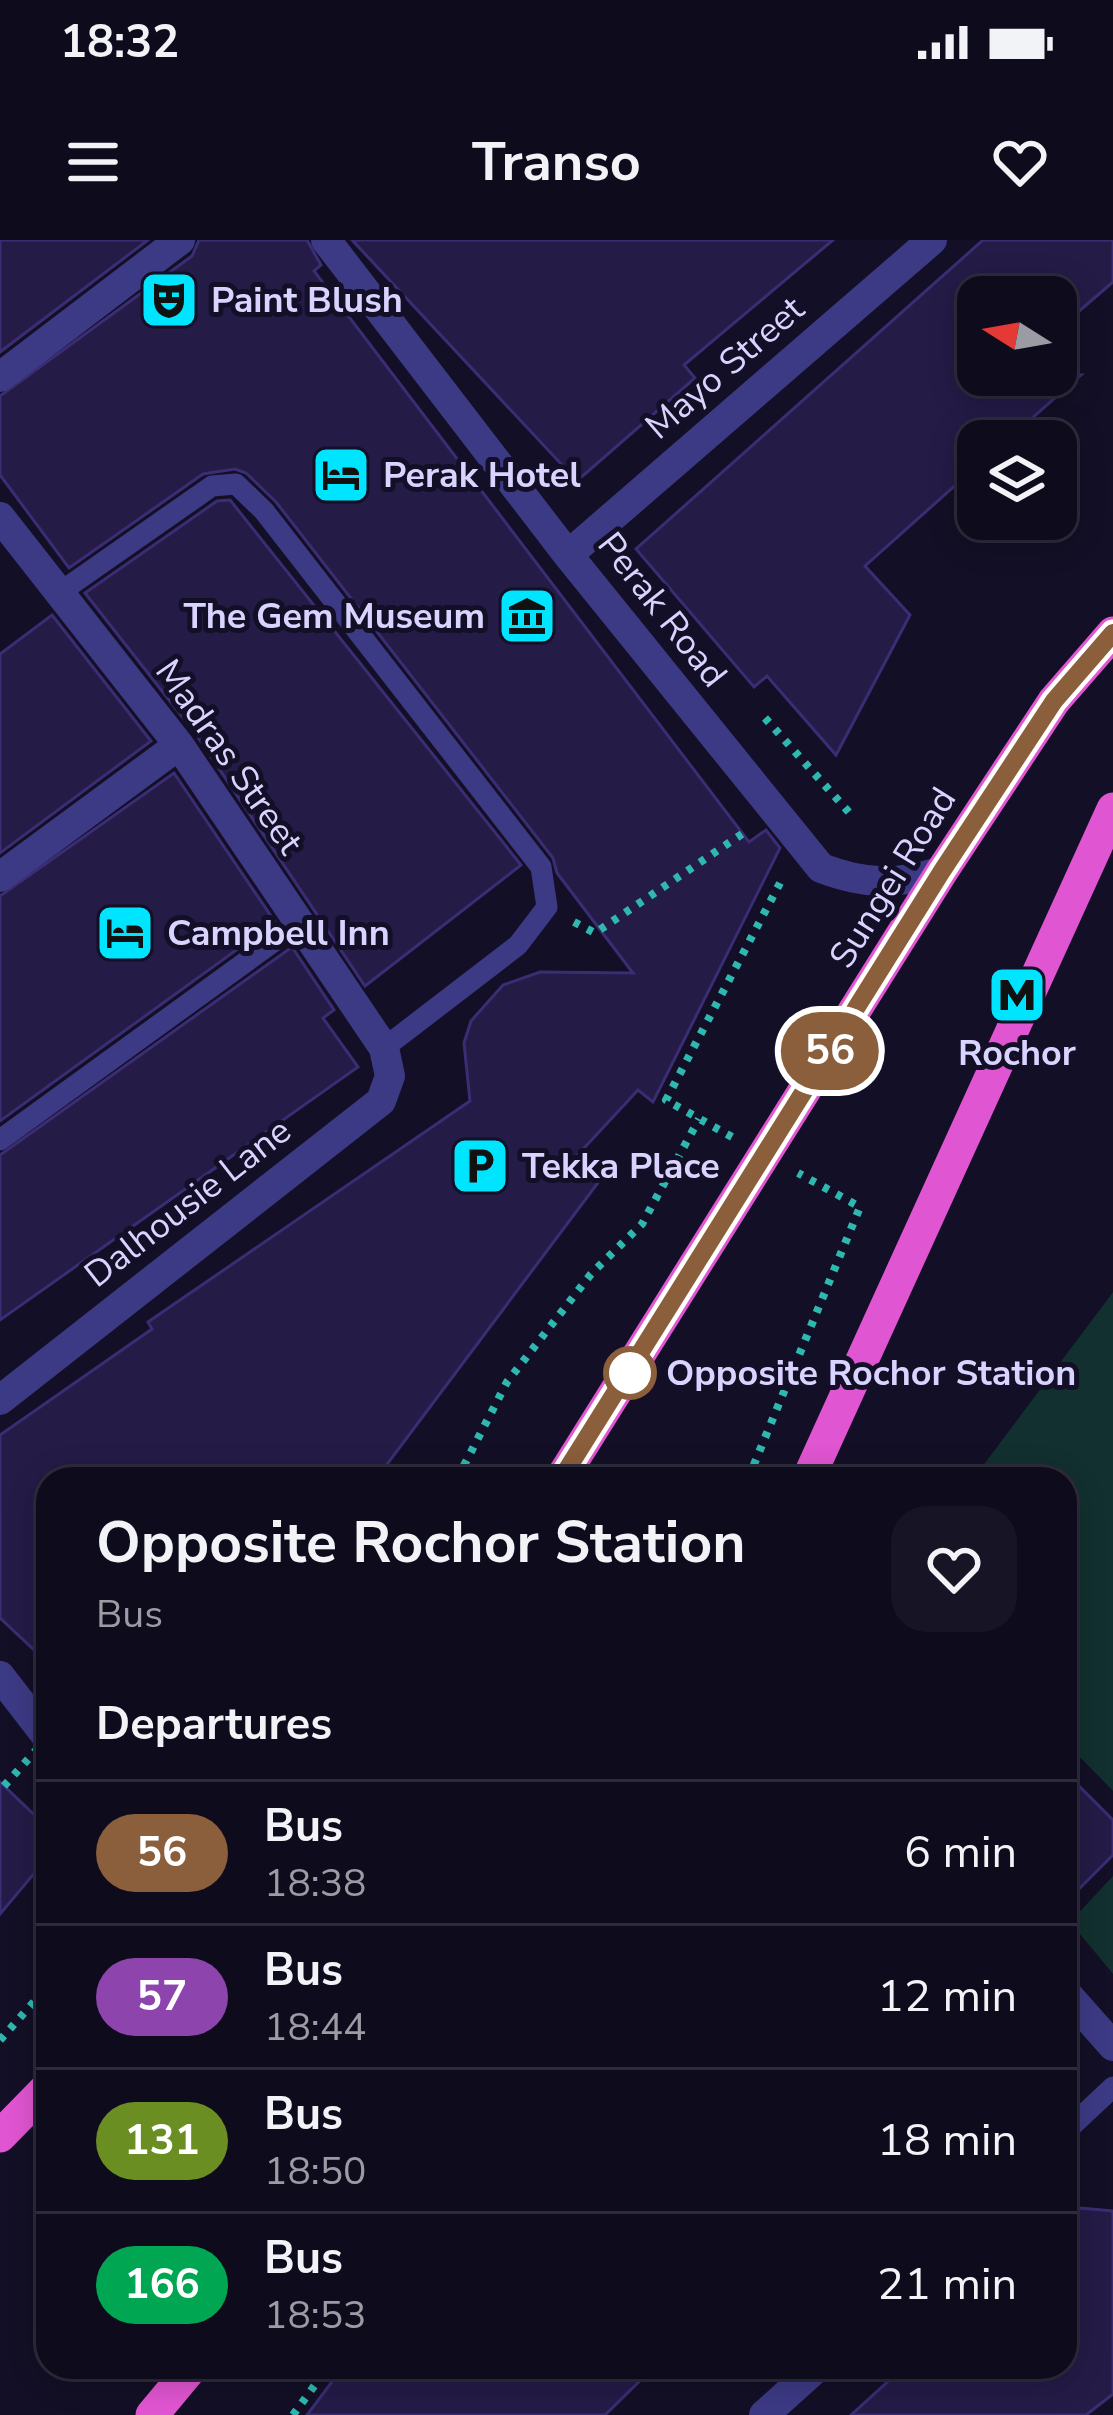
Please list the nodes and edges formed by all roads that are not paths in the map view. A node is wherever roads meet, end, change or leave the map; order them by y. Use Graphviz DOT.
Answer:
graph roads {
  1 [pos="180,240"];
  2 [pos="326,240"];
  3 [pos="932,240"];
  4 [pos="0,376"];
  5 [pos="0,517"];
  6 [pos="568,554"];
  7 [pos="59,592"];
  8 [pos="1113,633"];
  9 [pos="179,745"];
  10 [pos="1113,808"];
  11 [pos="1105,844"];
  12 [pos="942,871"];
  13 [pos="0,877"];
  14 [pos="298,924"];
  15 [pos="384,1048"];
  16 [pos="0,1140"];
  17 [pos="0,1400"];
  18 [pos="569,1467"];
  19 [pos="814,1467"];
  20 [pos="0,1676"];
  21 [pos="36,1722"];
  22 [pos="1077,2006"];
  23 [pos="1113,2046"];
  24 [pos="1113,2086"];
  25 [pos="36,2099"];
  26 [pos="1077,2120"];
  27 [pos="0,2136"];
  28 [pos="182,2379"];
  29 [pos="804,2379"];
  30 [pos="152,2415"];
  31 [pos="764,2415"];
  1 -- 4 [label="street"];
  2 -- 6 [label="street, Perak Road"];
  3 -- 6 [label="street, Mayo Street"];
  5 -- 7 [label="street, Madras Street"];
  6 -- 12 [label="street, Perak Road"];
  7 -- 9 [label="street, Madras Street"];
  7 -- 15 [label="lane"];
  8 -- 12 [label="highway, Sungei Road"];
  9 -- 13 [label="street"];
  9 -- 14 [label="street, Madras Street"];
  10 -- 11 [label="highway"];
  11 -- 19 [label="highway"];
  12 -- 18 [label="highway, Sungei Road"];
  14 -- 15 [label="street, Madras Street"];
  14 -- 16 [label="lane"];
  15 -- 17 [label="street, Dalhousie Lane"];
  20 -- 21 [label="street"];
  22 -- 23 [label="street"];
  24 -- 26 [label="lane"];
  25 -- 27 [label="highway"];
  28 -- 30 [label="highway"];
  29 -- 31 [label="street"];
}
